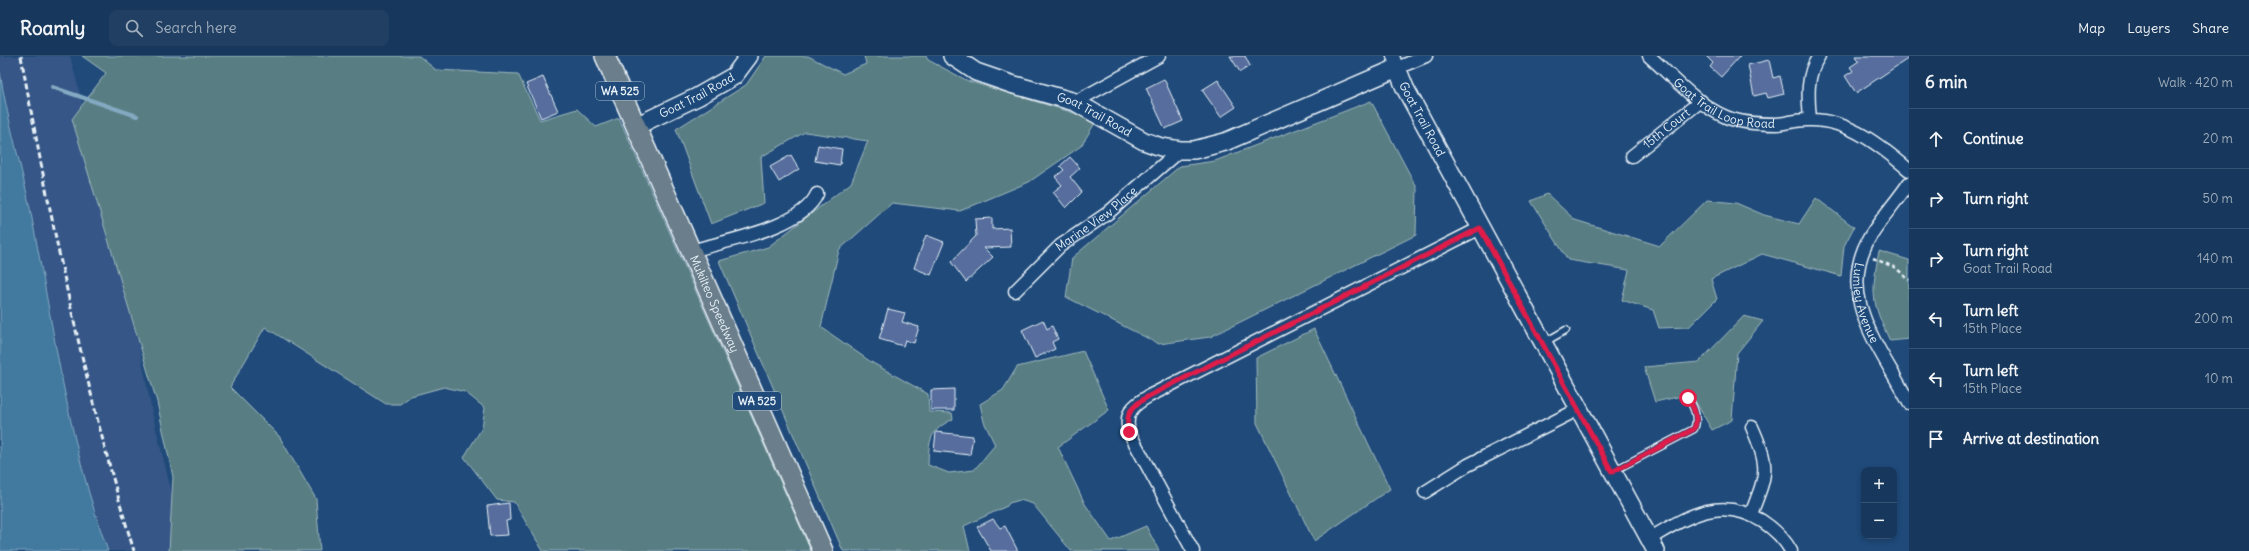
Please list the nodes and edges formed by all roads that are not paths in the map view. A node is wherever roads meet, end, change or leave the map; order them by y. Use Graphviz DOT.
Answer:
graph roads {
  1 [pos="605,56"];
  2 [pos="749,56"];
  3 [pos="952,56"];
  4 [pos="1159,56"];
  5 [pos="1426,56"];
  6 [pos="1649,56"];
  7 [pos="1819,56"];
  8 [pos="1395,62"];
  9 [pos="1701,101"];
  10 [pos="1075,102"];
  11 [pos="1810,120"];
  12 [pos="636,126"];
  13 [pos="1180,150"];
  14 [pos="1632,156"];
  15 [pos="1909,170"];
  16 [pos="1909,184"];
  17 [pos="817,194"];
  18 [pos="1480,228"];
  19 [pos="691,250"];
  20 [pos="1016,291"];
  21 [pos="1566,330"];
  22 [pos="1543,343"];
  23 [pos="1688,398"];
  24 [pos="1909,403"];
  25 [pos="1578,409"];
  26 [pos="1752,427"];
  27 [pos="1612,472"];
  28 [pos="1425,492"];
  29 [pos="1751,514"];
  30 [pos="1653,545"];
  31 [pos="823,551"];
  32 [pos="1193,551"];
  33 [pos="1791,551"];
  1 -- 12 [label="main road, Mukilteo Speedway / WA 525"];
  2 -- 12 [label="street, Goat Trail Road"];
  3 -- 10 [label="street, Goat Trail Road"];
  4 -- 10 [label="street"];
  5 -- 8 [label="street"];
  6 -- 9 [label="street, Goat Trail Loop Road"];
  7 -- 11 [label="street"];
  8 -- 13 [label="street, Goat Trail Road"];
  8 -- 18 [label="street, Goat Trail Road"];
  9 -- 11 [label="street, Goat Trail Loop Road"];
  9 -- 14 [label="street, 15th Court"];
  10 -- 13 [label="street, Goat Trail Road"];
  11 -- 15 [label="street, Goat Trail Loop Road"];
  12 -- 19 [label="main road, Mukilteo Speedway / WA 525"];
  13 -- 20 [label="street, Marine View Place"];
  16 -- 24 [label="street, Lumley Avenue"];
  17 -- 19 [label="street"];
  18 -- 22 [label="street, Goat Trail Road"];
  18 -- 32 [label="street"];
  19 -- 31 [label="main road, Mukilteo Speedway / WA 525"];
  21 -- 22 [label="lane"];
  22 -- 25 [label="street, Goat Trail Road"];
  23 -- 27 [label="lane"];
  25 -- 27 [label="street, Goat Trail Road"];
  25 -- 28 [label="street"];
  26 -- 29 [label="street"];
  27 -- 30 [label="street, Goat Trail Road"];
  29 -- 30 [label="street"];
  29 -- 33 [label="street"];
}
